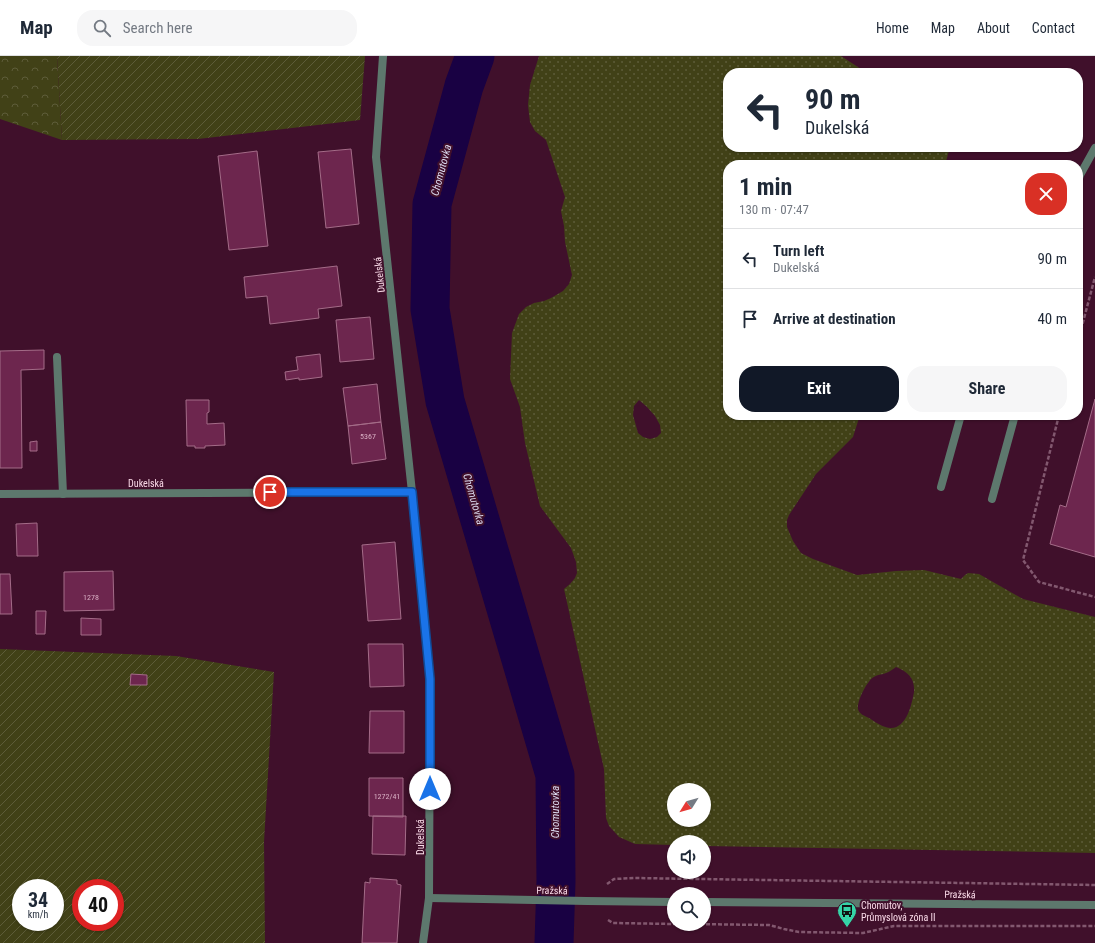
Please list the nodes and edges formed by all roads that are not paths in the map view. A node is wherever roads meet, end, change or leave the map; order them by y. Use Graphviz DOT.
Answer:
graph roads {
  1 [pos="383,56"];
  2 [pos="1095,148"];
  3 [pos="1083,170"];
  4 [pos="57,357"];
  5 [pos="960,420"];
  6 [pos="1014,420"];
  7 [pos="941,487"];
  8 [pos="412,492"];
  9 [pos="0,494"];
  10 [pos="64,494"];
  11 [pos="992,499"];
  12 [pos="429,898"];
  13 [pos="667,902"];
  14 [pos="711,902"];
  15 [pos="1095,906"];
  16 [pos="423,943"];
  1 -- 8 [label="street, Dukelská"];
  2 -- 3 [label="street"];
  4 -- 10 [label="street"];
  5 -- 7 [label="street"];
  6 -- 11 [label="street"];
  8 -- 10 [label="street, Dukelská"];
  8 -- 12 [label="street, Dukelská"];
  9 -- 10 [label="street, Dukelská"];
  12 -- 13 [label="street, Pražská"];
  12 -- 16 [label="street, Dukelská"];
  14 -- 15 [label="street, Pražská"];
}
